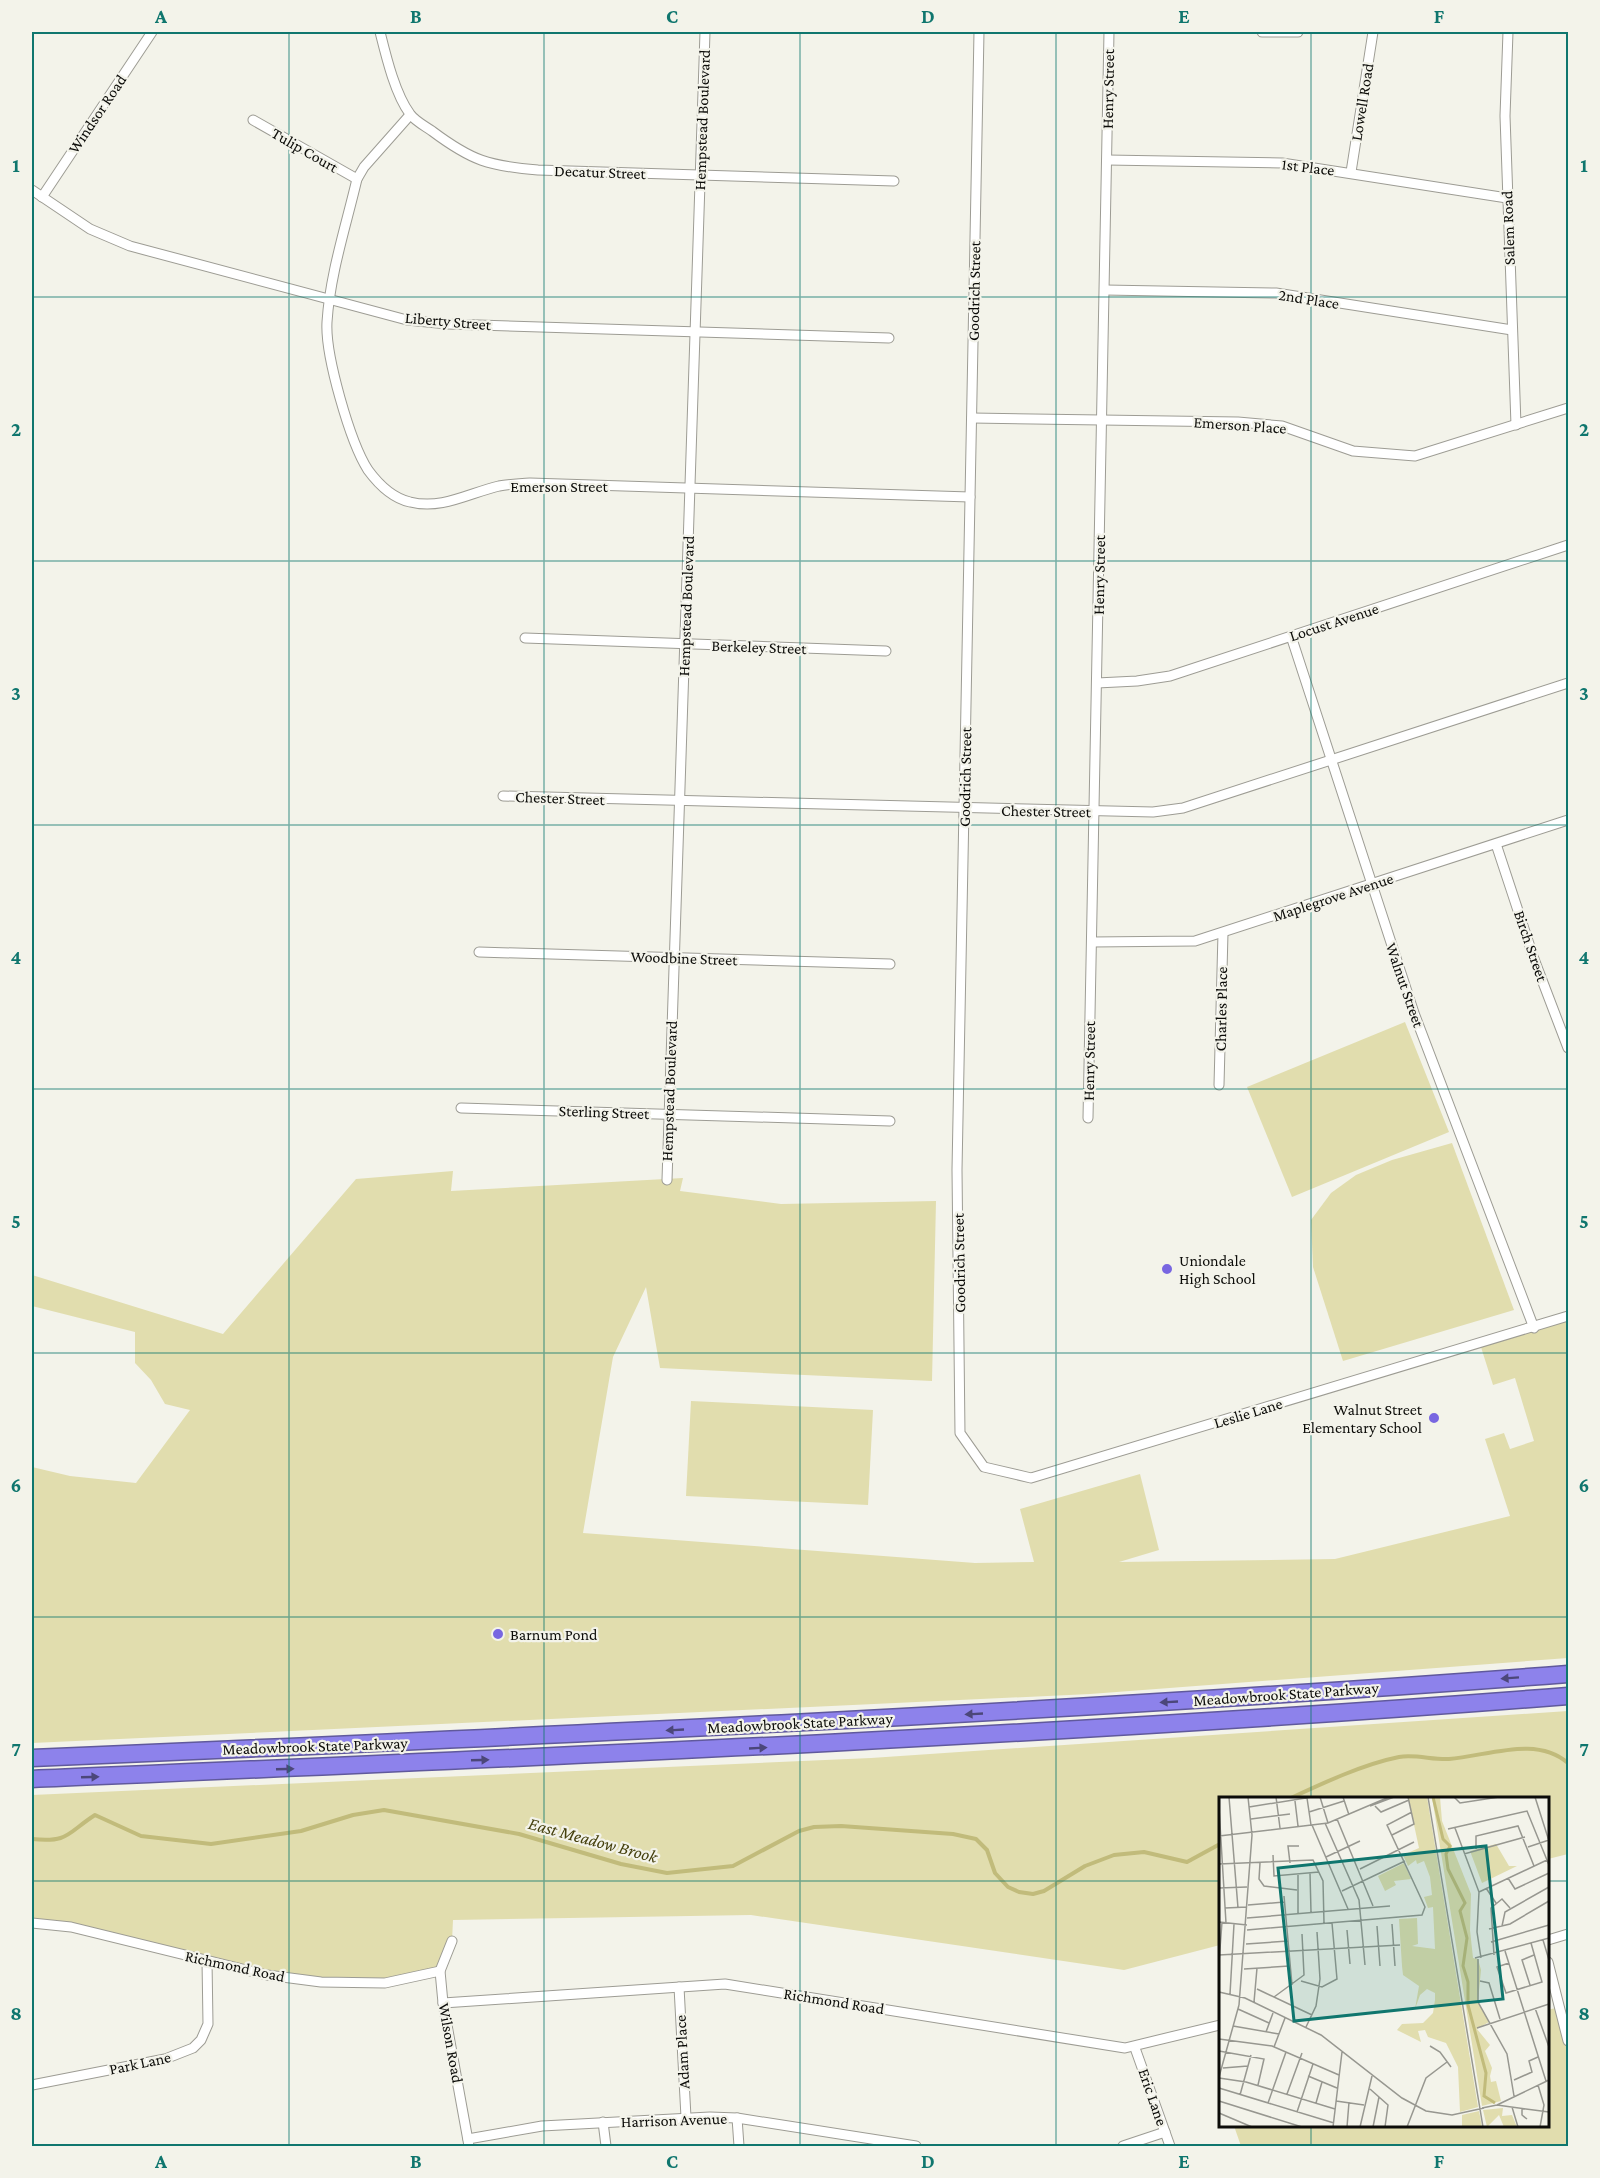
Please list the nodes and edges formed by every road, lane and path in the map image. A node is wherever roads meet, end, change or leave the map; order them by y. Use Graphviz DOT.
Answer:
graph roads {
  1 [pos="152,32"];
  2 [pos="380,32"];
  3 [pos="705,32"];
  4 [pos="979,32"];
  5 [pos="1109,32"];
  6 [pos="1262,32"];
  7 [pos="1298,32"];
  8 [pos="1373,32"];
  9 [pos="1508,32"];
  10 [pos="410,115"];
  11 [pos="253,120"];
  12 [pos="1107,160"];
  13 [pos="1351,172"];
  14 [pos="700,175"];
  15 [pos="357,179"];
  16 [pos="894,182"];
  17 [pos="32,190"];
  18 [pos="42,197"];
  19 [pos="1507,198"];
  20 [pos="1105,290"];
  21 [pos="329,300"];
  22 [pos="1512,330"];
  23 [pos="695,332"];
  24 [pos="889,338"];
  25 [pos="1569,408"];
  26 [pos="972,418"];
  27 [pos="1102,420"];
  28 [pos="1516,425"];
  29 [pos="690,488"];
  30 [pos="970,497"];
  31 [pos="1569,545"];
  32 [pos="1291,636"];
  33 [pos="525,638"];
  34 [pos="684,645"];
  35 [pos="886,651"];
  36 [pos="1097,683"];
  37 [pos="1569,683"];
  38 [pos="1331,760"];
  39 [pos="503,796"];
  40 [pos="679,801"];
  41 [pos="964,809"];
  42 [pos="1094,812"];
  43 [pos="1569,820"];
  44 [pos="1496,844"];
  45 [pos="1372,884"];
  46 [pos="1223,933"];
  47 [pos="1092,942"];
  48 [pos="479,952"];
  49 [pos="674,958"];
  50 [pos="890,964"];
  51 [pos="1569,1048"];
  52 [pos="1220,1085"];
  53 [pos="461,1108"];
  54 [pos="669,1114"];
  55 [pos="1088,1118"];
  56 [pos="890,1121"];
  57 [pos="667,1180"];
  58 [pos="1569,1316"];
  59 [pos="1534,1328"];
  60 [pos="1031,1478"];
  61 [pos="1569,1674"];
  62 [pos="1569,1696"];
  63 [pos="32,1758"];
  64 [pos="32,1779"];
  65 [pos="32,1923"];
  66 [pos="1569,1934"];
  67 [pos="1549,1940"];
  68 [pos="452,1941"];
  69 [pos="207,1960"];
  70 [pos="1549,1966"];
  71 [pos="440,1971"];
  72 [pos="679,1987"];
  73 [pos="443,2003"];
  74 [pos="1219,2026"];
  75 [pos="1569,2041"];
  76 [pos="1135,2048"];
  77 [pos="32,2085"];
  78 [pos="686,2117"];
  79 [pos="737,2118"];
  80 [pos="603,2122"];
  81 [pos="1165,2132"];
  82 [pos="468,2143"];
  83 [pos="606,2146"];
  84 [pos="739,2146"];
  85 [pos="916,2146"];
  86 [pos="1123,2146"];
  87 [pos="1170,2146"];
  1 -- 18 [label="street, Windsor Road"];
  2 -- 10 [label="street"];
  3 -- 14 [label="street, Hempstead Boulevard"];
  4 -- 26 [label="street, Goodrich Street"];
  5 -- 12 [label="street, Henry Street"];
  6 -- 7 [label="street"];
  8 -- 13 [label="street, Lowell Road"];
  9 -- 19 [label="street, Salem Road"];
  10 -- 14 [label="street, Decatur Street"];
  10 -- 15 [label="street, Emerson Street"];
  11 -- 15 [label="street, Tulip Court"];
  12 -- 13 [label="street, 1st Place"];
  12 -- 20 [label="street, Henry Street"];
  13 -- 19 [label="street, 1st Place"];
  14 -- 16 [label="street, Decatur Street"];
  14 -- 23 [label="street, Hempstead Boulevard"];
  15 -- 21 [label="street, Emerson Street"];
  17 -- 18 [label="street, Liberty Street"];
  18 -- 21 [label="street, Liberty Street"];
  19 -- 22 [label="street, Salem Road"];
  20 -- 22 [label="street, 2nd Place"];
  20 -- 27 [label="street, Henry Street"];
  21 -- 23 [label="street, Liberty Street"];
  21 -- 29 [label="street, Emerson Street"];
  22 -- 28 [label="street, Salem Road"];
  23 -- 24 [label="street, Liberty Street"];
  23 -- 29 [label="street, Hempstead Boulevard"];
  25 -- 28 [label="street, Emerson Place"];
  26 -- 27 [label="street, Emerson Place"];
  26 -- 30 [label="street, Goodrich Street"];
  27 -- 28 [label="street, Emerson Place"];
  27 -- 36 [label="street, Henry Street"];
  29 -- 30 [label="street, Emerson Street"];
  29 -- 34 [label="street, Hempstead Boulevard"];
  30 -- 41 [label="street, Goodrich Street"];
  31 -- 32 [label="street, Locust Avenue"];
  32 -- 36 [label="street, Locust Avenue"];
  32 -- 38 [label="street, Walnut Street"];
  33 -- 34 [label="street, Berkeley Street"];
  34 -- 35 [label="street, Berkeley Street"];
  34 -- 40 [label="street, Hempstead Boulevard"];
  36 -- 42 [label="street, Henry Street"];
  37 -- 38 [label="street, Chester Street"];
  38 -- 42 [label="street, Chester Street"];
  38 -- 45 [label="street, Walnut Street"];
  39 -- 40 [label="street, Chester Street"];
  40 -- 41 [label="street, Chester Street"];
  40 -- 49 [label="street, Hempstead Boulevard"];
  41 -- 42 [label="street, Chester Street"];
  41 -- 60 [label="street, Goodrich Street"];
  42 -- 47 [label="street, Henry Street"];
  43 -- 44 [label="street, Maplegrove Avenue"];
  44 -- 45 [label="street, Maplegrove Avenue"];
  44 -- 51 [label="street, Birch Street"];
  45 -- 46 [label="street, Maplegrove Avenue"];
  45 -- 59 [label="street, Walnut Street"];
  46 -- 47 [label="street, Maplegrove Avenue"];
  46 -- 52 [label="street, Charles Place"];
  47 -- 55 [label="street, Henry Street"];
  48 -- 49 [label="street, Woodbine Street"];
  49 -- 50 [label="street, Woodbine Street"];
  49 -- 54 [label="street, Hempstead Boulevard"];
  53 -- 54 [label="street, Sterling Street"];
  54 -- 56 [label="street, Sterling Street"];
  54 -- 57 [label="street, Hempstead Boulevard"];
  58 -- 59 [label="street, Leslie Lane"];
  59 -- 60 [label="street, Leslie Lane"];
  61 -- 63 [label="highway, Meadowbrook State Parkway, one-way"];
  64 -- 62 [label="highway, Meadowbrook State Parkway, one-way"];
  65 -- 69 [label="street, Richmond Road"];
  66 -- 67 [label="street"];
  68 -- 71 [label="street, Wilson Road"];
  69 -- 71 [label="street, Richmond Road"];
  69 -- 77 [label="street, Park Lane"];
  70 -- 75 [label="street"];
  71 -- 73 [label="street, Wilson Road"];
  72 -- 73 [label="street, Richmond Road"];
  72 -- 76 [label="street, Richmond Road"];
  72 -- 78 [label="street, Adam Place"];
  73 -- 82 [label="street, Wilson Road"];
  74 -- 76 [label="street, Richmond Road"];
  76 -- 81 [label="street, Eric Lane"];
  78 -- 79 [label="street, Harrison Avenue"];
  78 -- 80 [label="street, Harrison Avenue"];
  79 -- 84 [label="street"];
  79 -- 85 [label="street, Harrison Avenue"];
  80 -- 82 [label="street, Harrison Avenue"];
  80 -- 83 [label="street"];
  81 -- 86 [label="street"];
  81 -- 87 [label="street, Eric Lane"];
}
